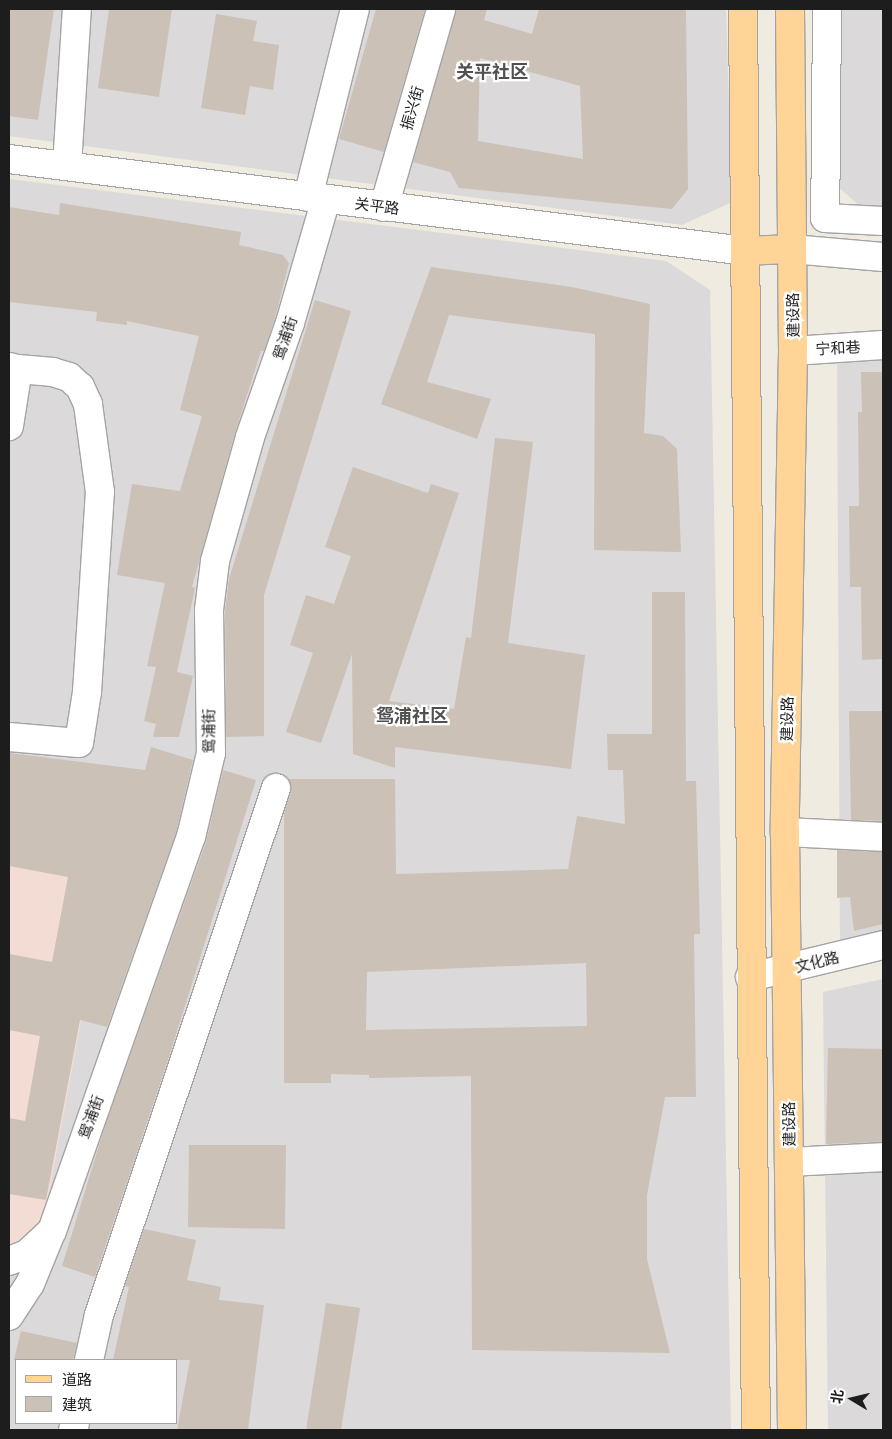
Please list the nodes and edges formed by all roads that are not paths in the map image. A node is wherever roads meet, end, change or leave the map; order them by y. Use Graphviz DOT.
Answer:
graph roads {
  1 [pos="77,9"];
  2 [pos="355,9"];
  3 [pos="441,9"];
  4 [pos="743,9"];
  5 [pos="790,9"];
  6 [pos="826,9"];
  7 [pos="9,159"];
  8 [pos="67,166"];
  9 [pos="317,198"];
  10 [pos="384,207"];
  11 [pos="883,220"];
  12 [pos="792,248"];
  13 [pos="746,251"];
  14 [pos="883,257"];
  15 [pos="883,344"];
  16 [pos="794,351"];
  17 [pos="14,368"];
  18 [pos="9,426"];
  19 [pos="9,737"];
  20 [pos="276,788"];
  21 [pos="785,832"];
  22 [pos="883,837"];
  23 [pos="883,945"];
  24 [pos="787,970"];
  25 [pos="750,977"];
  26 [pos="883,1157"];
  27 [pos="789,1162"];
  28 [pos="52,1231"];
  29 [pos="9,1261"];
  30 [pos="9,1316"];
  31 [pos="89,1359"];
  32 [pos="756,1430"];
  33 [pos="792,1430"];
  1 -- 8 [label="street"];
  2 -- 9 [label="street, 鸳浦街"];
  3 -- 10 [label="street, 振兴街"];
  4 -- 13 [label="main road"];
  5 -- 12 [label="main road, 建设路"];
  6 -- 11 [label="street"];
  7 -- 8 [label="street, 关平路"];
  8 -- 9 [label="street, 关平路"];
  9 -- 10 [label="street, 关平路"];
  9 -- 28 [label="street, 鸳浦街"];
  10 -- 13 [label="street, 关平路"];
  12 -- 13 [label="main road"];
  12 -- 14 [label="street"];
  12 -- 16 [label="main road, 建设路"];
  13 -- 25 [label="main road"];
  15 -- 16 [label="street, 宁和巷"];
  16 -- 21 [label="main road, 建设路"];
  17 -- 18 [label="street"];
  17 -- 19 [label="street"];
  20 -- 31 [label="street"];
  21 -- 22 [label="street"];
  21 -- 24 [label="main road, 建设路"];
  23 -- 24 [label="street, 文化路"];
  24 -- 25 [label="street, 文化路"];
  24 -- 27 [label="main road, 建设路"];
  25 -- 32 [label="main road"];
  26 -- 27 [label="street"];
  27 -- 33 [label="main road, 建设路"];
  28 -- 29 [label="street, 鸳浦街"];
  28 -- 30 [label="street"];
}
